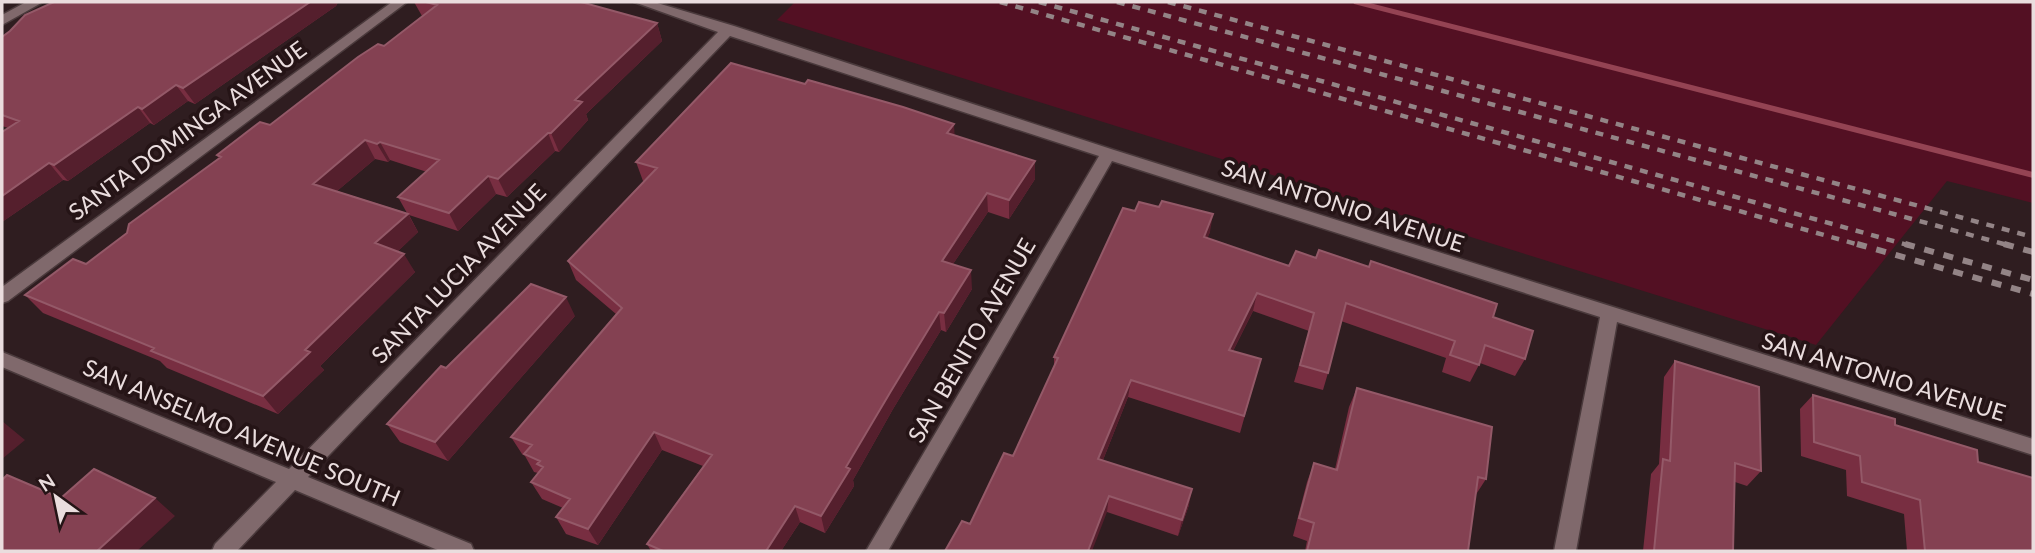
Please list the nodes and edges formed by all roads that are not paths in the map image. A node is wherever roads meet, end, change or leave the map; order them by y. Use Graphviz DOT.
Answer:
graph roads {
  1 [pos="36,2"];
  2 [pos="400,2"];
  3 [pos="641,2"];
  4 [pos="2,21"];
  5 [pos="729,29"];
  6 [pos="1108,154"];
  7 [pos="2,296"];
  8 [pos="1610,314"];
  9 [pos="2,359"];
  10 [pos="2033,447"];
  11 [pos="293,479"];
  12 [pos="223,551"];
  13 [pos="463,551"];
  14 [pos="877,551"];
  15 [pos="1564,551"];
  1 -- 4 [label="street"];
  2 -- 7 [label="street, SANTA DOMINGA AVENUE"];
  3 -- 5 [label="street, SAN ANTONIO AVENUE"];
  5 -- 6 [label="street, SAN ANTONIO AVENUE"];
  5 -- 11 [label="street, SANTA LUCIA AVENUE"];
  6 -- 8 [label="street, SAN ANTONIO AVENUE"];
  6 -- 14 [label="street, SAN BENITO AVENUE"];
  8 -- 10 [label="street, SAN ANTONIO AVENUE"];
  8 -- 15 [label="street"];
  9 -- 11 [label="street, SAN ANSELMO AVENUE SOUTH"];
  11 -- 12 [label="street, SANTA LUCIA AVENUE"];
  11 -- 13 [label="street, SAN ANSELMO AVENUE SOUTH"];
}
